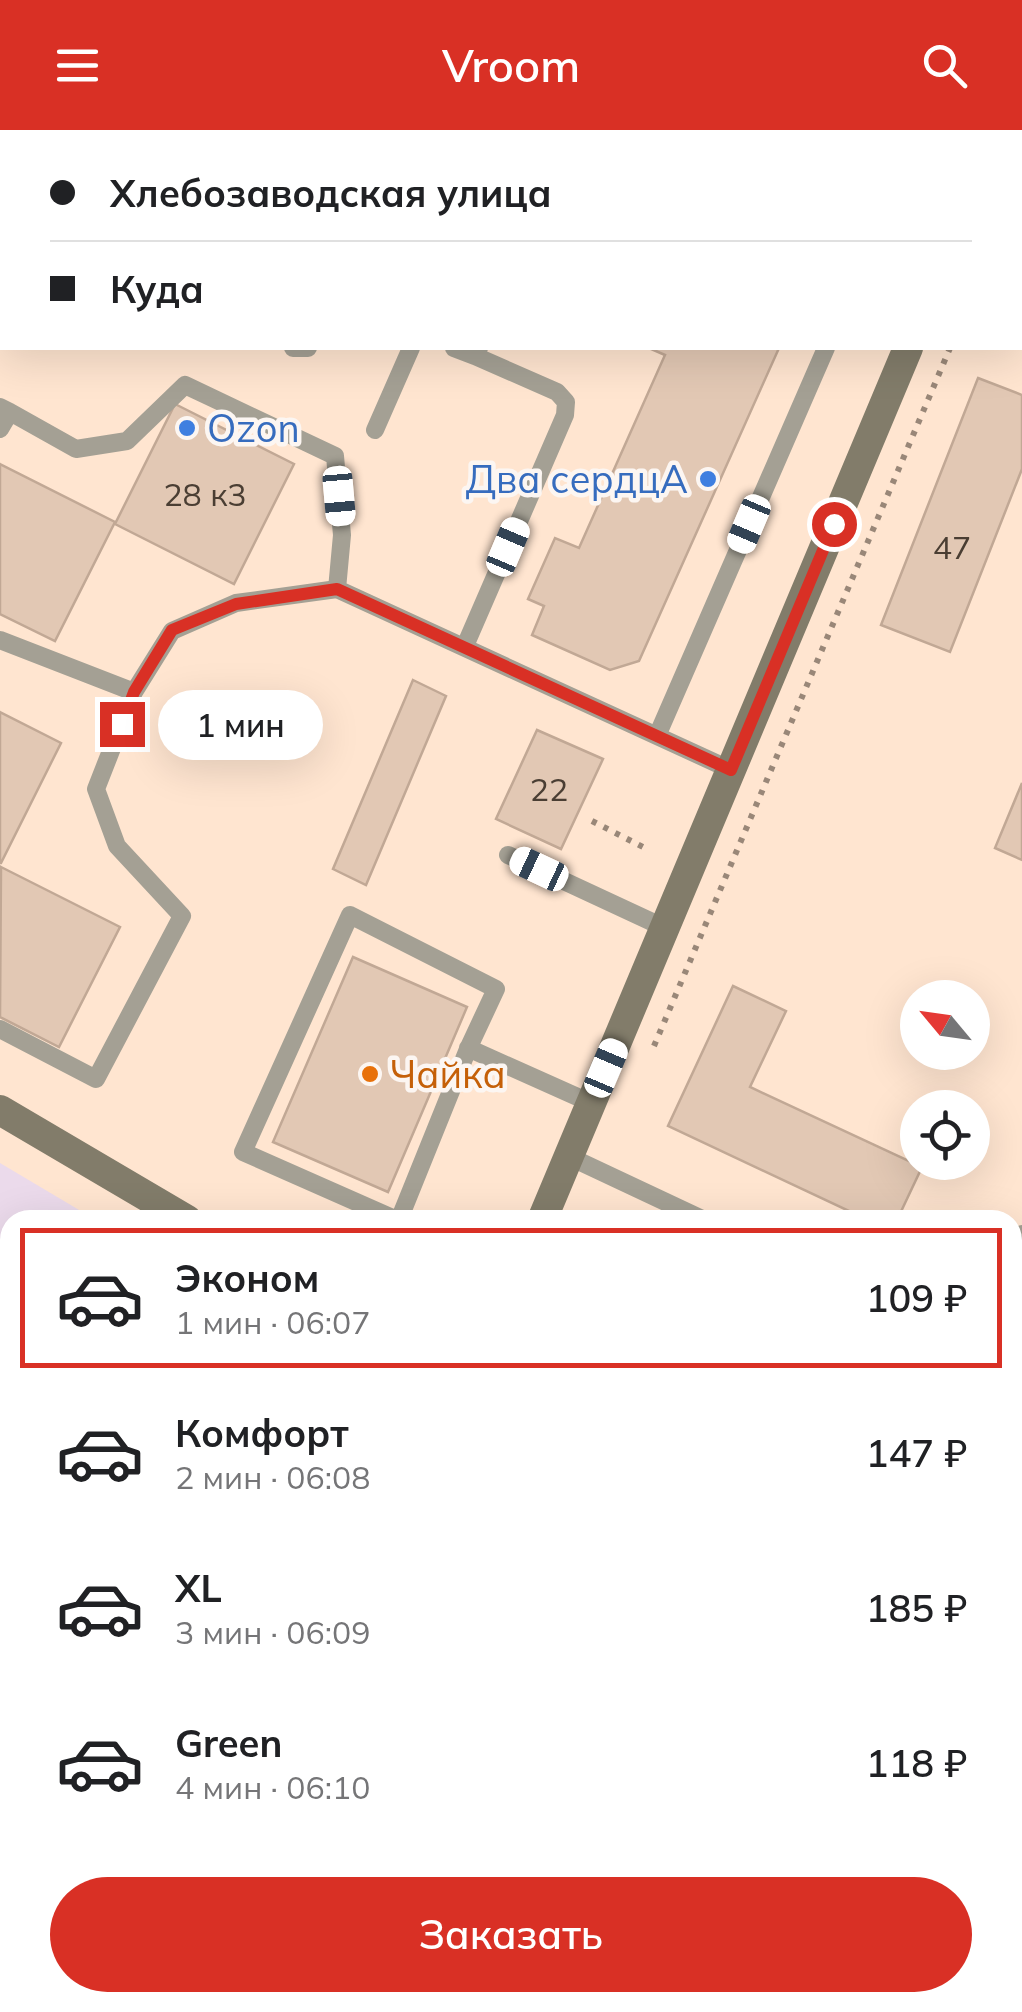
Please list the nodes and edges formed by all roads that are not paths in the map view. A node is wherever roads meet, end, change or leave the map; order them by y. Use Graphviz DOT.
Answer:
graph roads {
  1 [pos="410,350"];
  2 [pos="825,350"];
  3 [pos="907,350"];
  4 [pos="477,352"];
  5 [pos="5,410"];
  6 [pos="0,429"];
  7 [pos="375,430"];
  8 [pos="337,589"];
  9 [pos="0,640"];
  10 [pos="465,646"];
  11 [pos="134,692"];
  12 [pos="657,736"];
  13 [pos="731,770"];
  14 [pos="508,854"];
  15 [pos="665,928"];
  16 [pos="0,1029"];
  17 [pos="468,1048"];
  18 [pos="592,1103"];
  19 [pos="0,1110"];
  20 [pos="570,1157"];
  21 [pos="170,1210"];
  22 [pos="375,1210"];
  23 [pos="402,1210"];
  24 [pos="546,1210"];
  25 [pos="683,1210"];
  1 -- 7 [label="lane"];
  2 -- 12 [label="lane"];
  3 -- 13 [label="main road"];
  4 -- 10 [label="lane"];
  5 -- 6 [label="lane"];
  5 -- 8 [label="lane"];
  8 -- 10 [label="lane"];
  8 -- 11 [label="lane"];
  9 -- 11 [label="lane"];
  10 -- 12 [label="lane"];
  11 -- 16 [label="lane"];
  12 -- 13 [label="lane"];
  13 -- 15 [label="main road"];
  14 -- 15 [label="lane"];
  15 -- 18 [label="main road"];
  17 -- 18 [label="lane"];
  17 -- 22 [label="lane"];
  17 -- 23 [label="lane"];
  18 -- 20 [label="main road"];
  19 -- 21 [label="main road"];
  20 -- 24 [label="main road"];
  20 -- 25 [label="lane"];
}
